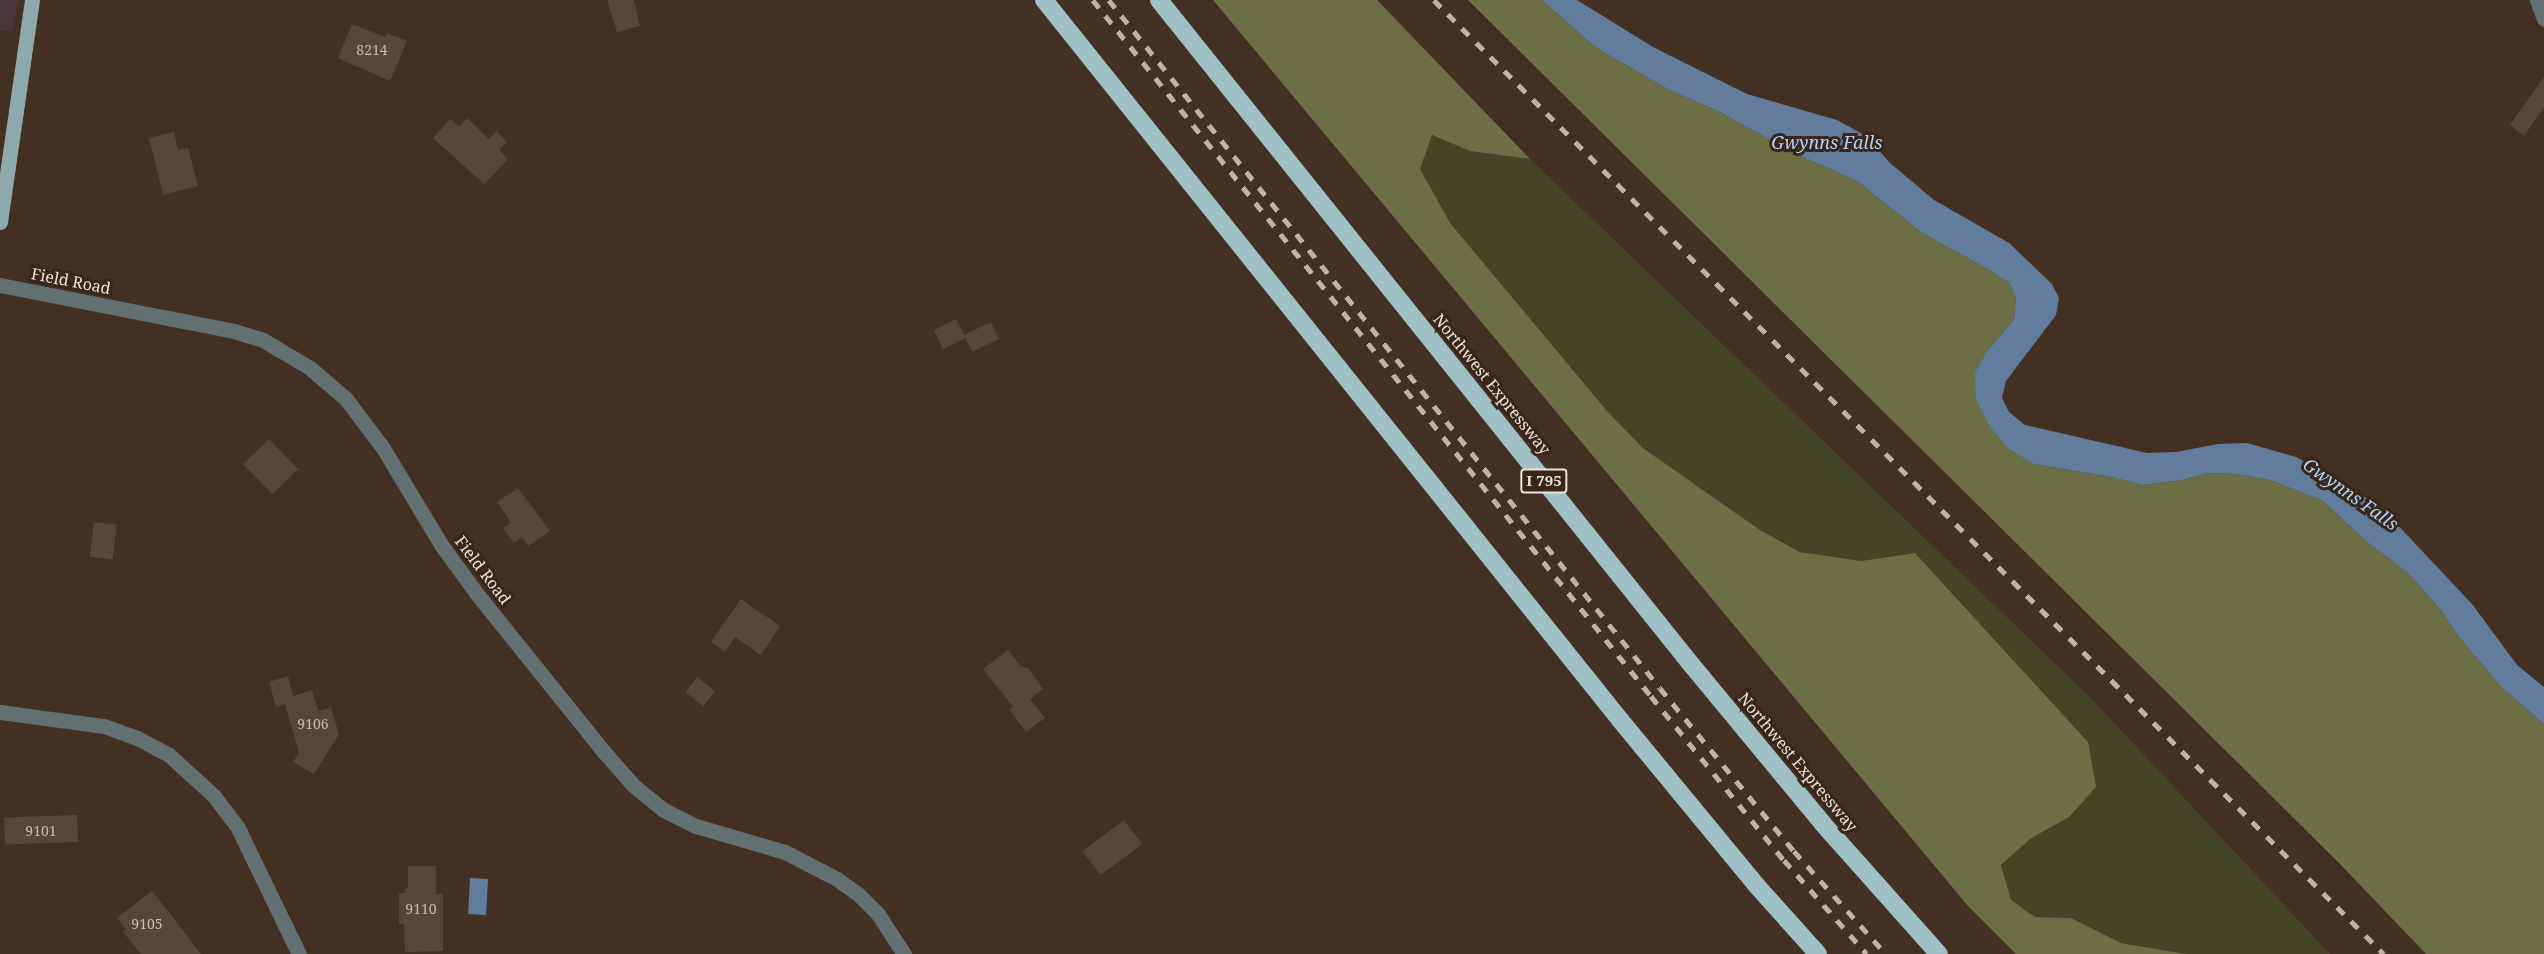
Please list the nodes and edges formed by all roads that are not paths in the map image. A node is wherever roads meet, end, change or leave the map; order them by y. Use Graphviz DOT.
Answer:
graph roads {
  1 [pos="32,0"];
  2 [pos="1044,0"];
  3 [pos="1159,0"];
  4 [pos="2537,0"];
  5 [pos="2544,18"];
  6 [pos="0,222"];
  7 [pos="0,285"];
  8 [pos="0,712"];
  9 [pos="299,954"];
  10 [pos="904,954"];
  11 [pos="1818,954"];
  12 [pos="1939,954"];
  1 -- 6 [label="main road"];
  2 -- 11 [label="highway"];
  3 -- 12 [label="highway, Northwest Expressway / I 795"];
  4 -- 5 [label="street"];
  7 -- 10 [label="street, Field Road"];
  8 -- 9 [label="street"];
}
